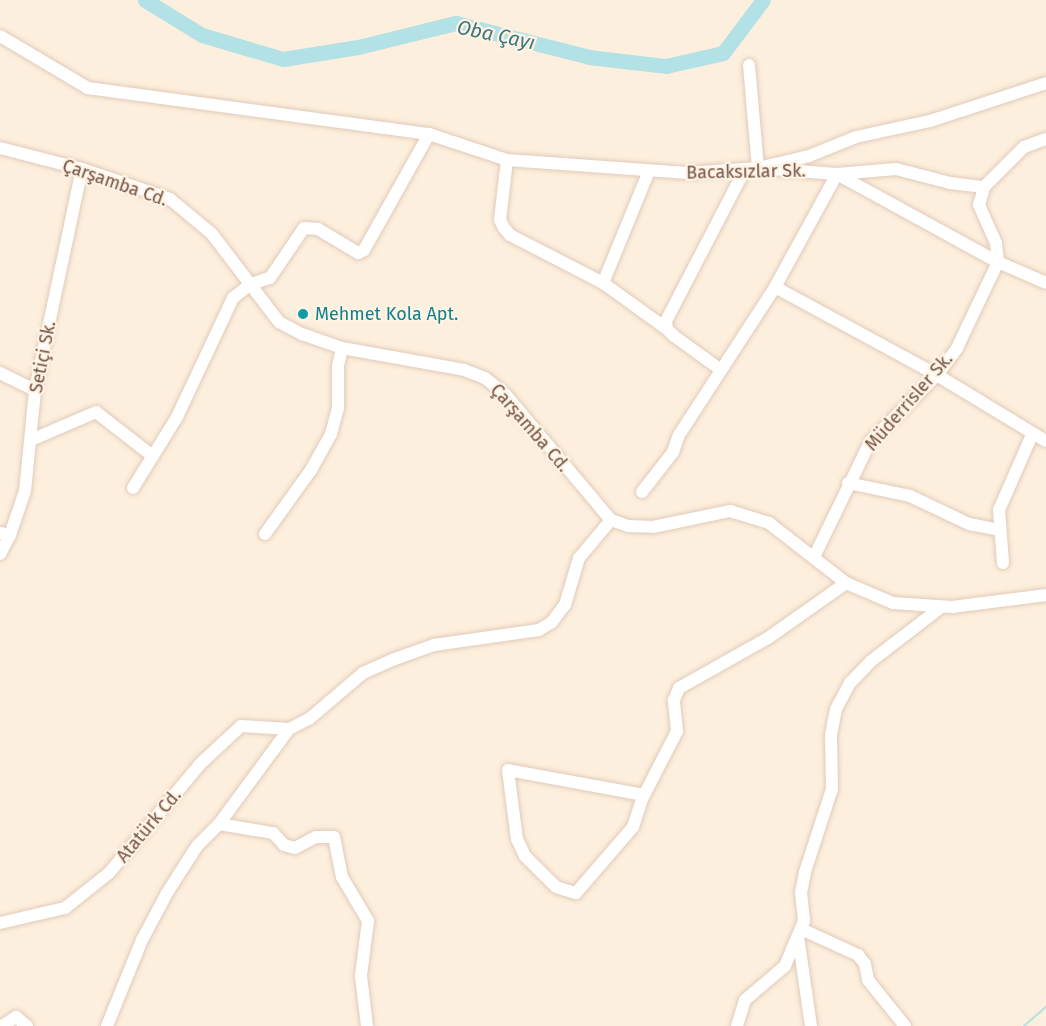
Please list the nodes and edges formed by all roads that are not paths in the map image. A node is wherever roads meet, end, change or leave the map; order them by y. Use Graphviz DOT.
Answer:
graph roads {
  1 [pos="0,36"];
  2 [pos="749,65"];
  3 [pos="1046,83"];
  4 [pos="429,134"];
  5 [pos="1046,139"];
  6 [pos="0,148"];
  7 [pos="507,160"];
  8 [pos="759,168"];
  9 [pos="82,169"];
  10 [pos="745,169"];
  11 [pos="649,171"];
  12 [pos="837,174"];
  13 [pos="984,187"];
  14 [pos="998,262"];
  15 [pos="603,283"];
  16 [pos="251,284"];
  17 [pos="1046,284"];
  18 [pos="775,287"];
  19 [pos="667,329"];
  20 [pos="342,348"];
  21 [pos="721,370"];
  22 [pos="0,373"];
  23 [pos="937,375"];
  24 [pos="35,390"];
  25 [pos="1032,435"];
  26 [pos="31,440"];
  27 [pos="1046,441"];
  28 [pos="150,454"];
  29 [pos="848,483"];
  30 [pos="133,488"];
  31 [pos="642,492"];
  32 [pos="611,520"];
  33 [pos="999,530"];
  34 [pos="5,534"];
  35 [pos="265,534"];
  36 [pos="0,554"];
  37 [pos="813,557"];
  38 [pos="1003,563"];
  39 [pos="846,583"];
  40 [pos="1046,595"];
  41 [pos="941,606"];
  42 [pos="289,729"];
  43 [pos="644,795"];
  44 [pos="219,824"];
  45 [pos="0,923"];
  46 [pos="800,932"];
  47 [pos="2,1026"];
  48 [pos="27,1026"];
  49 [pos="107,1026"];
  50 [pos="367,1026"];
  51 [pos="737,1026"];
  52 [pos="811,1026"];
  53 [pos="905,1026"];
  1 -- 4 [label="street, Bacaksızlar Sk."];
  2 -- 8 [label="street"];
  3 -- 8 [label="street"];
  4 -- 7 [label="street, Bacaksızlar Sk."];
  4 -- 16 [label="street"];
  5 -- 13 [label="street"];
  6 -- 9 [label="street, Çarşamba Cd."];
  7 -- 11 [label="street, Bacaksızlar Sk."];
  7 -- 15 [label="street"];
  8 -- 10 [label="street, Bacaksızlar Sk."];
  8 -- 12 [label="street, Bacaksızlar Sk."];
  9 -- 16 [label="street, Çarşamba Cd."];
  9 -- 24 [label="street, Setiçi Sk."];
  10 -- 11 [label="street, Bacaksızlar Sk."];
  10 -- 19 [label="street"];
  11 -- 15 [label="street"];
  12 -- 13 [label="street, Bacaksızlar Sk."];
  12 -- 14 [label="street"];
  12 -- 18 [label="street"];
  13 -- 14 [label="street"];
  14 -- 17 [label="street"];
  14 -- 23 [label="street, Müderrisler Sk."];
  15 -- 19 [label="street"];
  16 -- 20 [label="street, Çarşamba Cd."];
  16 -- 28 [label="street"];
  18 -- 21 [label="street"];
  18 -- 23 [label="street"];
  19 -- 21 [label="street"];
  20 -- 32 [label="street, Çarşamba Cd."];
  20 -- 35 [label="street"];
  21 -- 31 [label="street"];
  22 -- 24 [label="street"];
  23 -- 25 [label="street"];
  23 -- 29 [label="street, Müderrisler Sk."];
  24 -- 26 [label="street, Setiçi Sk."];
  25 -- 27 [label="street"];
  25 -- 33 [label="street"];
  26 -- 28 [label="street"];
  26 -- 34 [label="street, Setiçi Sk."];
  28 -- 30 [label="street"];
  29 -- 33 [label="street"];
  29 -- 37 [label="street, Müderrisler Sk."];
  32 -- 37 [label="street"];
  32 -- 42 [label="street"];
  33 -- 38 [label="street"];
  34 -- 36 [label="street, Setiçi Sk."];
  37 -- 39 [label="street"];
  39 -- 41 [label="street"];
  39 -- 43 [label="street"];
  40 -- 41 [label="street"];
  41 -- 46 [label="street"];
  42 -- 44 [label="street"];
  42 -- 45 [label="street, Atatürk Cd."];
  43 -- 43 [label="street"];
  44 -- 49 [label="street"];
  44 -- 50 [label="street"];
  46 -- 51 [label="street"];
  46 -- 52 [label="street"];
  46 -- 53 [label="street"];
  47 -- 48 [label="street"];
}
